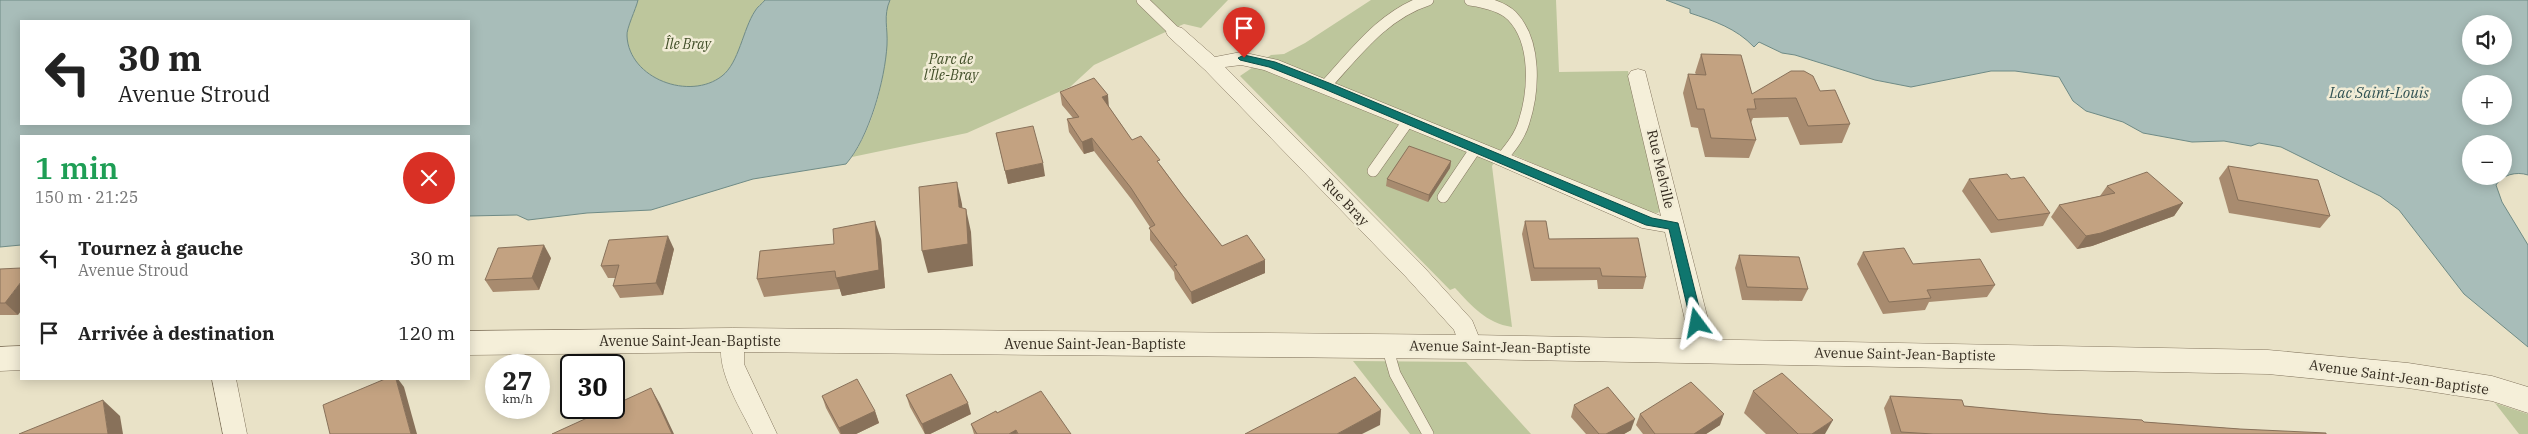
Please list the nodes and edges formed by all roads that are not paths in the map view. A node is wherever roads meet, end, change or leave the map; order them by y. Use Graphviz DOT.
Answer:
graph roads {
  1 [pos="1142,0"];
  2 [pos="1428,0"];
  3 [pos="1470,0"];
  4 [pos="1175,32"];
  5 [pos="1212,65"];
  6 [pos="1638,76"];
  7 [pos="1326,85"];
  8 [pos="1409,120"];
  9 [pos="1476,148"];
  10 [pos="1502,158"];
  11 [pos="1373,170"];
  12 [pos="1443,197"];
  13 [pos="1674,226"];
  14 [pos="733,340"];
  15 [pos="470,343"];
  16 [pos="1388,346"];
  17 [pos="1471,347"];
  18 [pos="1704,351"];
  19 [pos="20,358"];
  20 [pos="0,359"];
  21 [pos="224,380"];
  22 [pos="2528,400"];
  23 [pos="235,434"];
  24 [pos="765,434"];
  25 [pos="1428,434"];
  1 -- 4 [label="lane"];
  2 -- 7 [label="lane"];
  3 -- 10 [label="lane"];
  4 -- 5 [label="street, Rue Bray"];
  5 -- 7 [label="street"];
  5 -- 17 [label="street, Rue Bray"];
  6 -- 13 [label="street, Rue Melville"];
  7 -- 8 [label="street"];
  8 -- 9 [label="street"];
  8 -- 11 [label="lane"];
  9 -- 10 [label="street"];
  9 -- 12 [label="lane"];
  10 -- 13 [label="street"];
  13 -- 18 [label="street, Rue Melville"];
  14 -- 15 [label="street, Avenue Saint-Jean-Baptiste"];
  14 -- 16 [label="street, Avenue Saint-Jean-Baptiste"];
  14 -- 24 [label="street"];
  16 -- 17 [label="street, Avenue Saint-Jean-Baptiste"];
  16 -- 25 [label="lane"];
  17 -- 18 [label="street, Avenue Saint-Jean-Baptiste"];
  18 -- 22 [label="street, Avenue Saint-Jean-Baptiste"];
  19 -- 20 [label="street"];
  21 -- 23 [label="street"];
}
